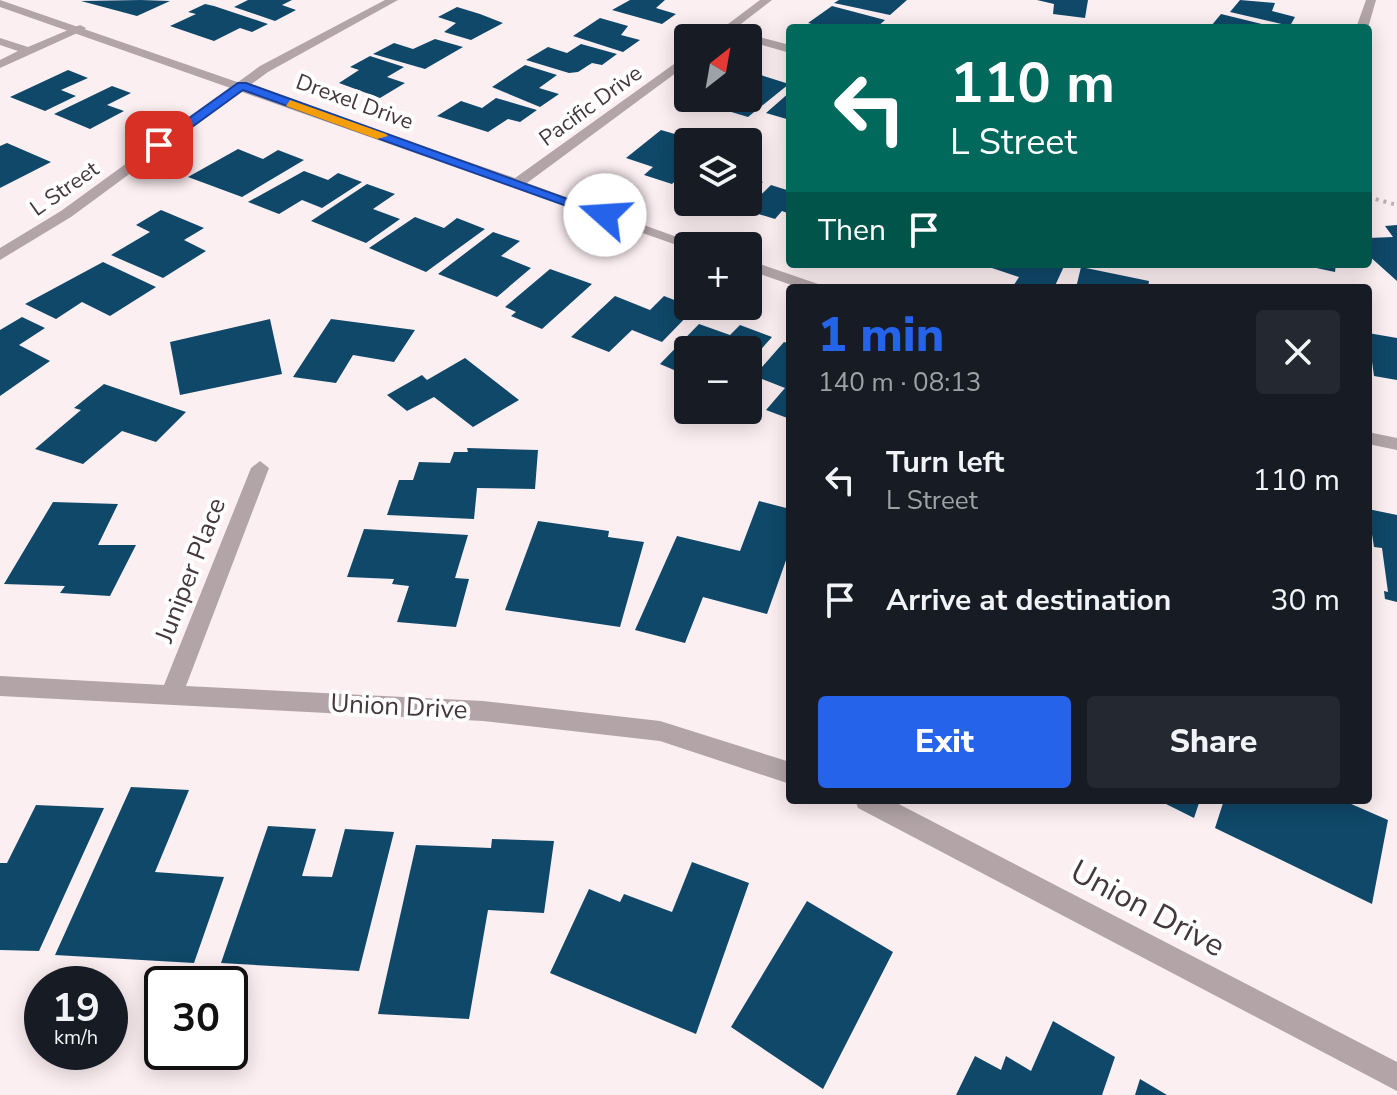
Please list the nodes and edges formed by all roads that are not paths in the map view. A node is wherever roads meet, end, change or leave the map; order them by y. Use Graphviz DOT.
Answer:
graph roads {
  1 [pos="393,0"];
  2 [pos="767,0"];
  3 [pos="1371,0"];
  4 [pos="0,3"];
  5 [pos="735,24"];
  6 [pos="1363,24"];
  7 [pos="80,28"];
  8 [pos="0,41"];
  9 [pos="762,43"];
  10 [pos="786,48"];
  11 [pos="28,51"];
  12 [pos="0,64"];
  13 [pos="674,68"];
  14 [pos="242,85"];
  15 [pos="516,184"];
  16 [pos="674,239"];
  17 [pos="0,255"];
  18 [pos="762,270"];
  19 [pos="803,284"];
  20 [pos="1372,439"];
  21 [pos="1397,444"];
  22 [pos="260,468"];
  23 [pos="0,686"];
  24 [pos="172,693"];
  25 [pos="786,772"];
  26 [pos="875,804"];
  27 [pos="1397,1077"];
  1 -- 14 [label="street, L Street"];
  2 -- 5 [label="street"];
  3 -- 6 [label="street"];
  4 -- 7 [label="street, Drexel Drive"];
  7 -- 11 [label="street"];
  7 -- 14 [label="street, Drexel Drive"];
  8 -- 11 [label="street"];
  9 -- 10 [label="street"];
  11 -- 12 [label="street"];
  13 -- 15 [label="street, Pacific Drive"];
  14 -- 15 [label="street, Drexel Drive"];
  14 -- 17 [label="street, L Street"];
  15 -- 16 [label="street, Drexel Drive"];
  18 -- 19 [label="street"];
  20 -- 21 [label="street"];
  22 -- 24 [label="street, Juniper Place"];
  23 -- 24 [label="street, Union Drive"];
  24 -- 25 [label="street, Union Drive"];
  26 -- 27 [label="street, Union Drive"];
}
